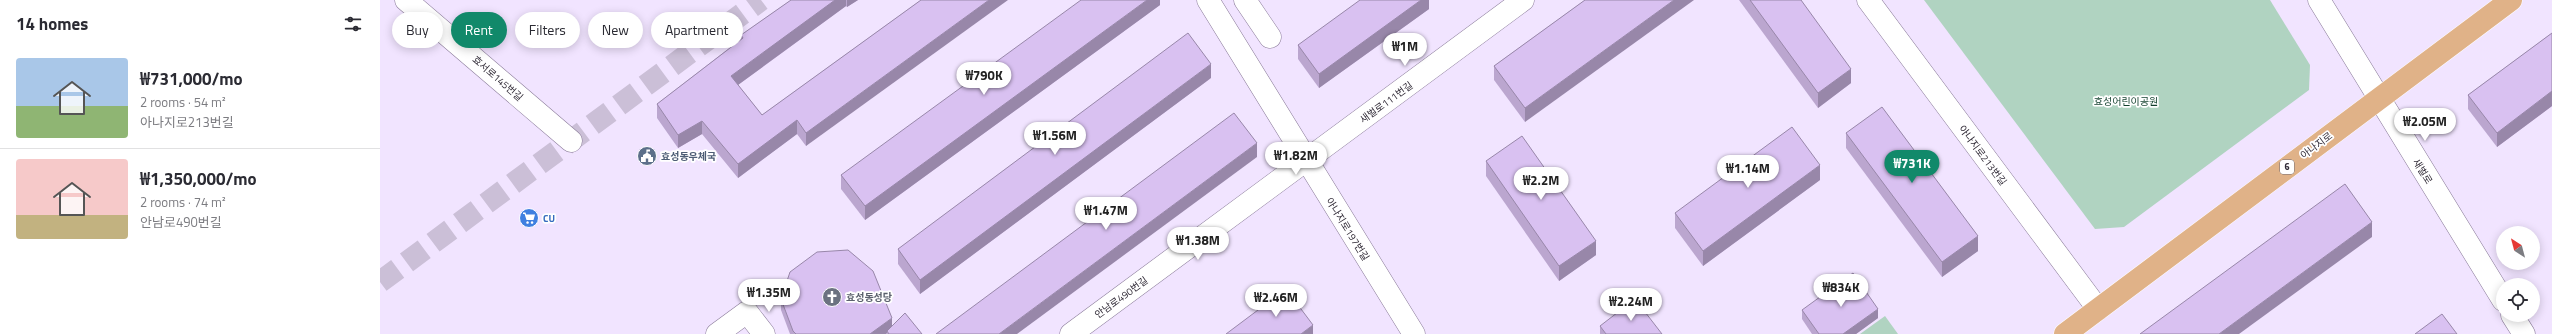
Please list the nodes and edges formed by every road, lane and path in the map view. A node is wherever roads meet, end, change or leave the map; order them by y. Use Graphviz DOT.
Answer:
graph roads {
  1 [pos="406,0"];
  2 [pos="1208,0"];
  3 [pos="1245,0"];
  4 [pos="1523,0"];
  5 [pos="1868,0"];
  6 [pos="2319,0"];
  7 [pos="2510,0"];
  8 [pos="1270,37"];
  9 [pos="2378,98"];
  10 [pos="571,141"];
  11 [pos="1306,161"];
  12 [pos="2496,289"];
  13 [pos="2098,309"];
  14 [pos="2516,322"];
  15 [pos="717,334"];
  16 [pos="764,334"];
  17 [pos="1071,334"];
  18 [pos="1414,334"];
  19 [pos="2065,334"];
  20 [pos="2524,334"];
  1 -- 10 [label="street, 효서로145번길"];
  2 -- 11 [label="street, 아나지로197번길"];
  3 -- 8 [label="street"];
  4 -- 11 [label="street, 새벌로111번길"];
  5 -- 13 [label="street, 아나지로213번길"];
  6 -- 9 [label="street, 새벌로"];
  7 -- 9 [label="main road, 아나지로 / 6"];
  9 -- 12 [label="street, 새벌로"];
  9 -- 13 [label="main road, 아나지로 / 6"];
  11 -- 17 [label="street, 안남로490번길"];
  11 -- 18 [label="street, 아나지로197번길"];
  13 -- 19 [label="main road, 아나지로 / 6"];
  14 -- 20 [label="street"];
  15 -- 16 [label="street"];
}
